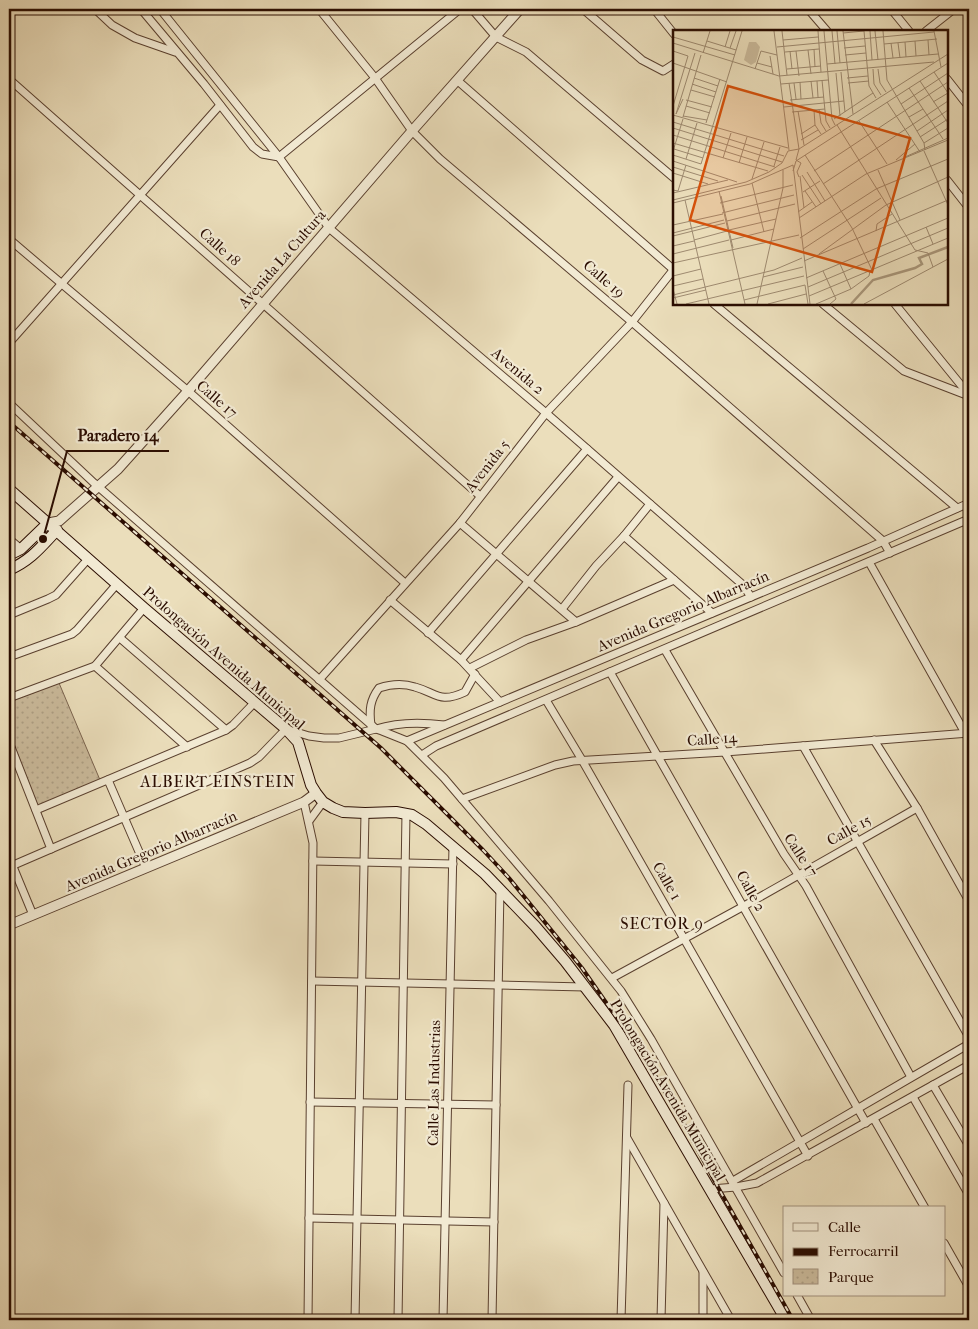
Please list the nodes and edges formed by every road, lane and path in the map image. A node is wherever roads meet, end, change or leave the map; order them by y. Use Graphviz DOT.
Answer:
graph roads {
  1 [pos="95,9"];
  2 [pos="141,9"];
  3 [pos="160,9"];
  4 [pos="319,9"];
  5 [pos="460,9"];
  6 [pos="472,9"];
  7 [pos="520,9"];
  8 [pos="583,9"];
  9 [pos="654,9"];
  10 [pos="808,9"];
  11 [pos="891,9"];
  12 [pos="954,9"];
  13 [pos="826,30"];
  14 [pos="908,30"];
  15 [pos="927,30"];
  16 [pos="673,33"];
  17 [pos="496,37"];
  18 [pos="177,52"];
  19 [pos="673,65"];
  20 [pos="375,78"];
  21 [pos="9,79"];
  22 [pos="948,80"];
  23 [pos="458,81"];
  24 [pos="204,84"];
  25 [pos="223,89"];
  26 [pos="220,105"];
  27 [pos="969,107"];
  28 [pos="412,131"];
  29 [pos="279,157"];
  30 [pos="673,177"];
  31 [pos="948,181"];
  32 [pos="140,195"];
  33 [pos="969,208"];
  34 [pos="329,228"];
  35 [pos="9,239"];
  36 [pos="673,268"];
  37 [pos="673,270"];
  38 [pos="61,284"];
  39 [pos="264,304"];
  40 [pos="715,305"];
  41 [pos="824,305"];
  42 [pos="896,305"];
  43 [pos="632,322"];
  44 [pos="9,343"];
  45 [pos="188,391"];
  46 [pos="969,396"];
  47 [pos="9,403"];
  48 [pos="546,413"];
  49 [pos="587,449"];
  50 [pos="618,477"];
  51 [pos="100,487"];
  52 [pos="9,489"];
  53 [pos="480,496"];
  54 [pos="969,503"];
  55 [pos="650,504"];
  56 [pos="957,508"];
  57 [pos="969,519"];
  58 [pos="48,523"];
  59 [pos="460,523"];
  60 [pos="58,526"];
  61 [pos="624,536"];
  62 [pos="9,539"];
  63 [pos="883,541"];
  64 [pos="21,549"];
  65 [pos="497,553"];
  66 [pos="890,553"];
  67 [pos="9,555"];
  68 [pos="88,559"];
  69 [pos="869,562"];
  70 [pos="9,570"];
  71 [pos="529,580"];
  72 [pos="674,580"];
  73 [pos="405,583"];
  74 [pos="117,584"];
  75 [pos="751,597"];
  76 [pos="390,600"];
  77 [pos="144,608"];
  78 [pos="562,609"];
  79 [pos="712,613"];
  80 [pos="9,615"];
  81 [pos="576,622"];
  82 [pos="428,633"];
  83 [pos="120,638"];
  84 [pos="664,650"];
  85 [pos="9,658"];
  86 [pos="461,660"];
  87 [pos="95,666"];
  88 [pos="472,671"];
  89 [pos="610,672"];
  90 [pos="319,680"];
  91 [pos="9,698"];
  92 [pos="546,700"];
  93 [pos="255,702"];
  94 [pos="500,702"];
  95 [pos="446,725"];
  96 [pos="373,727"];
  97 [pos="286,729"];
  98 [pos="226,730"];
  99 [pos="968,736"];
  100 [pos="874,740"];
  101 [pos="406,741"];
  102 [pos="9,742"];
  103 [pos="803,746"];
  104 [pos="187,747"];
  105 [pos="725,752"];
  106 [pos="422,755"];
  107 [pos="658,756"];
  108 [pos="582,760"];
  109 [pos="108,780"];
  110 [pos="316,793"];
  111 [pos="462,799"];
  112 [pos="304,802"];
  113 [pos="323,802"];
  114 [pos="917,808"];
  115 [pos="36,810"];
  116 [pos="365,813"];
  117 [pos="406,813"];
  118 [pos="123,818"];
  119 [pos="309,821"];
  120 [pos="858,841"];
  121 [pos="453,846"];
  122 [pos="51,849"];
  123 [pos="9,857"];
  124 [pos="313,861"];
  125 [pos="364,862"];
  126 [pos="406,863"];
  127 [pos="453,864"];
  128 [pos="10,866"];
  129 [pos="146,868"];
  130 [pos="798,875"];
  131 [pos="500,888"];
  132 [pos="969,901"];
  133 [pos="744,906"];
  134 [pos="33,915"];
  135 [pos="9,925"];
  136 [pos="684,938"];
  137 [pos="612,978"];
  138 [pos="312,981"];
  139 [pos="362,982"];
  140 [pos="404,983"];
  141 [pos="450,984"];
  142 [pos="498,985"];
  143 [pos="585,987"];
  144 [pos="969,1037"];
  145 [pos="969,1044"];
  146 [pos="969,1065"];
  147 [pos="911,1077"];
  148 [pos="628,1085"];
  149 [pos="933,1085"];
  150 [pos="913,1097"];
  151 [pos="310,1102"];
  152 [pos="360,1103"];
  153 [pos="402,1103"];
  154 [pos="448,1104"];
  155 [pos="496,1105"];
  156 [pos="857,1108"];
  157 [pos="874,1119"];
  158 [pos="866,1123"];
  159 [pos="626,1137"];
  160 [pos="800,1142"];
  161 [pos="969,1146"];
  162 [pos="808,1156"];
  163 [pos="734,1184"];
  164 [pos="711,1190"];
  165 [pos="969,1195"];
  166 [pos="664,1202"];
  167 [pos="924,1206"];
  168 [pos="309,1218"];
  169 [pos="357,1220"];
  170 [pos="400,1220"];
  171 [pos="445,1221"];
  172 [pos="494,1222"];
  173 [pos="946,1247"];
  174 [pos="783,1271"];
  175 [pos="703,1272"];
  176 [pos="969,1287"];
  177 [pos="798,1296"];
  178 [pos="308,1320"];
  179 [pos="356,1320"];
  180 [pos="398,1320"];
  181 [pos="443,1320"];
  182 [pos="492,1320"];
  183 [pos="621,1320"];
  184 [pos="661,1320"];
  185 [pos="703,1320"];
  186 [pos="731,1320"];
  187 [pos="786,1320"];
  188 [pos="811,1320"];
  1 -- 18 [label="street"];
  2 -- 18 [label="street"];
  3 -- 25 [label="street, Avenida 2"];
  4 -- 20 [label="street, Calle 19"];
  5 -- 20 [label="street"];
  6 -- 17 [label="street"];
  7 -- 17 [label="street, Avenida La Cultura"];
  8 -- 19 [label="street"];
  9 -- 16 [label="street"];
  10 -- 13 [label="street"];
  11 -- 14 [label="street"];
  12 -- 15 [label="street"];
  17 -- 23 [label="street, Avenida La Cultura"];
  17 -- 30 [label="street"];
  18 -- 24 [label="street"];
  20 -- 28 [label="street, Calle 19"];
  20 -- 29 [label="street"];
  21 -- 32 [label="street, Calle 18"];
  22 -- 27 [label="street"];
  23 -- 28 [label="street, Avenida La Cultura"];
  23 -- 36 [label="street"];
  24 -- 25 [label="street"];
  24 -- 26 [label="street"];
  25 -- 29 [label="street, Avenida 2"];
  26 -- 29 [label="street"];
  26 -- 32 [label="street"];
  28 -- 34 [label="street, Avenida La Cultura"];
  28 -- 43 [label="street, Calle 19"];
  29 -- 34 [label="street, Avenida 2"];
  31 -- 33 [label="street"];
  32 -- 38 [label="street"];
  32 -- 39 [label="street, Calle 18"];
  34 -- 39 [label="street, Avenida La Cultura"];
  34 -- 48 [label="street, Avenida 2"];
  35 -- 38 [label="street, Calle 17"];
  37 -- 43 [label="street, Avenida 5"];
  38 -- 44 [label="street"];
  38 -- 45 [label="street, Calle 17"];
  39 -- 45 [label="street, Avenida La Cultura"];
  39 -- 53 [label="street, Calle 18"];
  40 -- 56 [label="street"];
  41 -- 46 [label="street"];
  42 -- 46 [label="street"];
  43 -- 48 [label="street, Avenida 5"];
  43 -- 63 [label="street, Calle 19"];
  45 -- 51 [label="street, Avenida La Cultura"];
  45 -- 73 [label="street, Calle 17"];
  47 -- 51 [label="street"];
  48 -- 49 [label="street, Avenida 2"];
  48 -- 53 [label="street, Avenida 5"];
  49 -- 50 [label="street, Avenida 2"];
  49 -- 65 [label="street"];
  50 -- 55 [label="street, Avenida 2"];
  50 -- 71 [label="street"];
  51 -- 60 [label="street, Avenida La Cultura"];
  51 -- 90 [label="street"];
  52 -- 58 [label="main road, Prolongación Avenida Municipal"];
  53 -- 59 [label="street, Avenida 5"];
  54 -- 56 [label="street, Avenida Gregorio Albarracín"];
  55 -- 61 [label="street"];
  55 -- 75 [label="street, Avenida 2"];
  56 -- 63 [label="street, Avenida Gregorio Albarracín"];
  57 -- 66 [label="street, Avenida Gregorio Albarracín"];
  58 -- 60 [label="main road, Prolongación Avenida Municipal"];
  58 -- 64 [label="main road"];
  59 -- 65 [label="street"];
  59 -- 73 [label="street, Avenida 5"];
  60 -- 68 [label="main road, Prolongación Avenida Municipal"];
  60 -- 70 [label="main road, Avenida La Cultura"];
  61 -- 72 [label="street"];
  61 -- 78 [label="street"];
  62 -- 64 [label="street"];
  63 -- 66 [label="street, Calle 19"];
  63 -- 75 [label="street, Avenida Gregorio Albarracín"];
  64 -- 67 [label="main road"];
  65 -- 71 [label="street"];
  65 -- 82 [label="street"];
  66 -- 69 [label="street, Avenida Gregorio Albarracín"];
  68 -- 74 [label="main road, Prolongación Avenida Municipal"];
  68 -- 80 [label="street"];
  69 -- 84 [label="street, Avenida Gregorio Albarracín"];
  69 -- 99 [label="street"];
  71 -- 78 [label="street"];
  71 -- 86 [label="street"];
  72 -- 79 [label="street"];
  72 -- 81 [label="street"];
  73 -- 76 [label="street, Avenida 5"];
  74 -- 77 [label="main road, Prolongación Avenida Municipal"];
  74 -- 85 [label="street"];
  75 -- 79 [label="street, Avenida Gregorio Albarracín"];
  76 -- 82 [label="street"];
  76 -- 90 [label="street, Avenida 5"];
  77 -- 83 [label="street"];
  77 -- 93 [label="main road, Prolongación Avenida Municipal"];
  78 -- 81 [label="street"];
  79 -- 94 [label="street, Avenida Gregorio Albarracín"];
  81 -- 88 [label="street"];
  82 -- 86 [label="street"];
  83 -- 87 [label="street"];
  83 -- 98 [label="street"];
  84 -- 89 [label="street, Avenida Gregorio Albarracín"];
  84 -- 105 [label="street, Calle 17"];
  86 -- 88 [label="street"];
  87 -- 91 [label="street"];
  87 -- 104 [label="street"];
  88 -- 94 [label="street"];
  88 -- 96 [label="street"];
  89 -- 92 [label="street, Avenida Gregorio Albarracín"];
  89 -- 107 [label="street, Calle 2"];
  90 -- 96 [label="street, Prolongación Avenida Municipal"];
  92 -- 106 [label="street, Avenida Gregorio Albarracín"];
  92 -- 108 [label="street, Calle 1"];
  93 -- 97 [label="main road, Prolongación Avenida Municipal"];
  93 -- 98 [label="street"];
  94 -- 95 [label="street, Avenida Gregorio Albarracín"];
  95 -- 96 [label="street"];
  95 -- 101 [label="street, Avenida Gregorio Albarracín"];
  96 -- 97 [label="street"];
  96 -- 101 [label="street, Prolongación Avenida Municipal"];
  97 -- 110 [label="main road, Prolongación Avenida Municipal"];
  97 -- 118 [label="street"];
  98 -- 104 [label="street"];
  99 -- 100 [label="street, Calle 14"];
  100 -- 103 [label="street, Calle 14"];
  100 -- 114 [label="street"];
  101 -- 106 [label="street, Prolongación Avenida Municipal"];
  102 -- 115 [label="street"];
  103 -- 105 [label="street, Calle 14"];
  103 -- 120 [label="street"];
  104 -- 109 [label="street"];
  105 -- 107 [label="street, Calle 14"];
  105 -- 130 [label="street, Calle 17"];
  106 -- 111 [label="street, Prolongación Avenida Municipal"];
  107 -- 108 [label="street, Calle 14"];
  107 -- 133 [label="street, Calle 2"];
  108 -- 111 [label="street, Calle 14"];
  108 -- 136 [label="street, Calle 1"];
  109 -- 115 [label="street"];
  109 -- 118 [label="street"];
  110 -- 112 [label="street, Avenida Gregorio Albarracín"];
  110 -- 113 [label="main road, Prolongación Avenida Municipal"];
  111 -- 137 [label="street, Prolongación Avenida Municipal"];
  112 -- 119 [label="street"];
  112 -- 129 [label="street, Avenida Gregorio Albarracín"];
  113 -- 116 [label="main road, Prolongación Avenida Municipal"];
  113 -- 119 [label="street"];
  114 -- 120 [label="street, Calle 15"];
  114 -- 132 [label="street"];
  115 -- 122 [label="street"];
  116 -- 117 [label="main road, Prolongación Avenida Municipal"];
  116 -- 125 [label="street"];
  117 -- 121 [label="main road, Prolongación Avenida Municipal"];
  117 -- 126 [label="street"];
  118 -- 122 [label="street"];
  118 -- 129 [label="street"];
  119 -- 124 [label="street"];
  120 -- 130 [label="street, Calle 15"];
  120 -- 144 [label="street"];
  121 -- 127 [label="street, Calle Las Industrias"];
  121 -- 131 [label="main road, Prolongación Avenida Municipal"];
  122 -- 128 [label="street"];
  123 -- 128 [label="street"];
  124 -- 125 [label="street"];
  124 -- 138 [label="street"];
  125 -- 126 [label="street"];
  125 -- 139 [label="street"];
  126 -- 127 [label="street"];
  126 -- 140 [label="street"];
  127 -- 141 [label="street, Calle Las Industrias"];
  128 -- 134 [label="street"];
  129 -- 134 [label="street, Avenida Gregorio Albarracín"];
  130 -- 133 [label="street, Calle 15"];
  130 -- 147 [label="street, Calle 17"];
  131 -- 142 [label="street"];
  131 -- 143 [label="main road, Prolongación Avenida Municipal"];
  133 -- 136 [label="street, Calle 15"];
  133 -- 156 [label="street, Calle 2"];
  134 -- 135 [label="street, Avenida Gregorio Albarracín"];
  136 -- 137 [label="street, Calle 15"];
  136 -- 160 [label="street, Calle 1"];
  137 -- 163 [label="street, Prolongación Avenida Municipal"];
  138 -- 139 [label="street"];
  138 -- 151 [label="street"];
  139 -- 140 [label="street"];
  139 -- 152 [label="street"];
  140 -- 141 [label="street"];
  140 -- 153 [label="street"];
  141 -- 142 [label="street"];
  141 -- 154 [label="street, Calle Las Industrias"];
  142 -- 143 [label="street"];
  142 -- 155 [label="street"];
  143 -- 164 [label="main road, Prolongación Avenida Municipal"];
  145 -- 147 [label="street"];
  146 -- 149 [label="street"];
  147 -- 156 [label="street"];
  148 -- 159 [label="street"];
  149 -- 150 [label="street"];
  149 -- 161 [label="street"];
  150 -- 157 [label="street"];
  150 -- 165 [label="street"];
  151 -- 152 [label="street"];
  151 -- 168 [label="street"];
  152 -- 153 [label="street"];
  152 -- 169 [label="street"];
  153 -- 154 [label="street"];
  153 -- 170 [label="street"];
  154 -- 155 [label="street"];
  154 -- 171 [label="street, Calle Las Industrias"];
  155 -- 172 [label="street"];
  156 -- 158 [label="street, Calle 2"];
  156 -- 160 [label="street"];
  157 -- 158 [label="street"];
  157 -- 167 [label="street"];
  158 -- 162 [label="street"];
  159 -- 166 [label="street"];
  159 -- 183 [label="street"];
  160 -- 162 [label="street, Calle 1"];
  160 -- 163 [label="street"];
  162 -- 163 [label="street"];
  163 -- 164 [label="street"];
  163 -- 174 [label="street, Prolongación Avenida Municipal"];
  164 -- 187 [label="main road, Prolongación Avenida Municipal"];
  166 -- 175 [label="street"];
  166 -- 184 [label="street"];
  168 -- 169 [label="street"];
  168 -- 178 [label="street"];
  169 -- 170 [label="street"];
  169 -- 179 [label="street"];
  170 -- 171 [label="street"];
  170 -- 180 [label="street"];
  171 -- 172 [label="street"];
  171 -- 181 [label="street, Calle Las Industrias"];
  172 -- 182 [label="street"];
  173 -- 176 [label="street"];
  175 -- 185 [label="street"];
  175 -- 186 [label="street"];
  177 -- 188 [label="street"];
}
